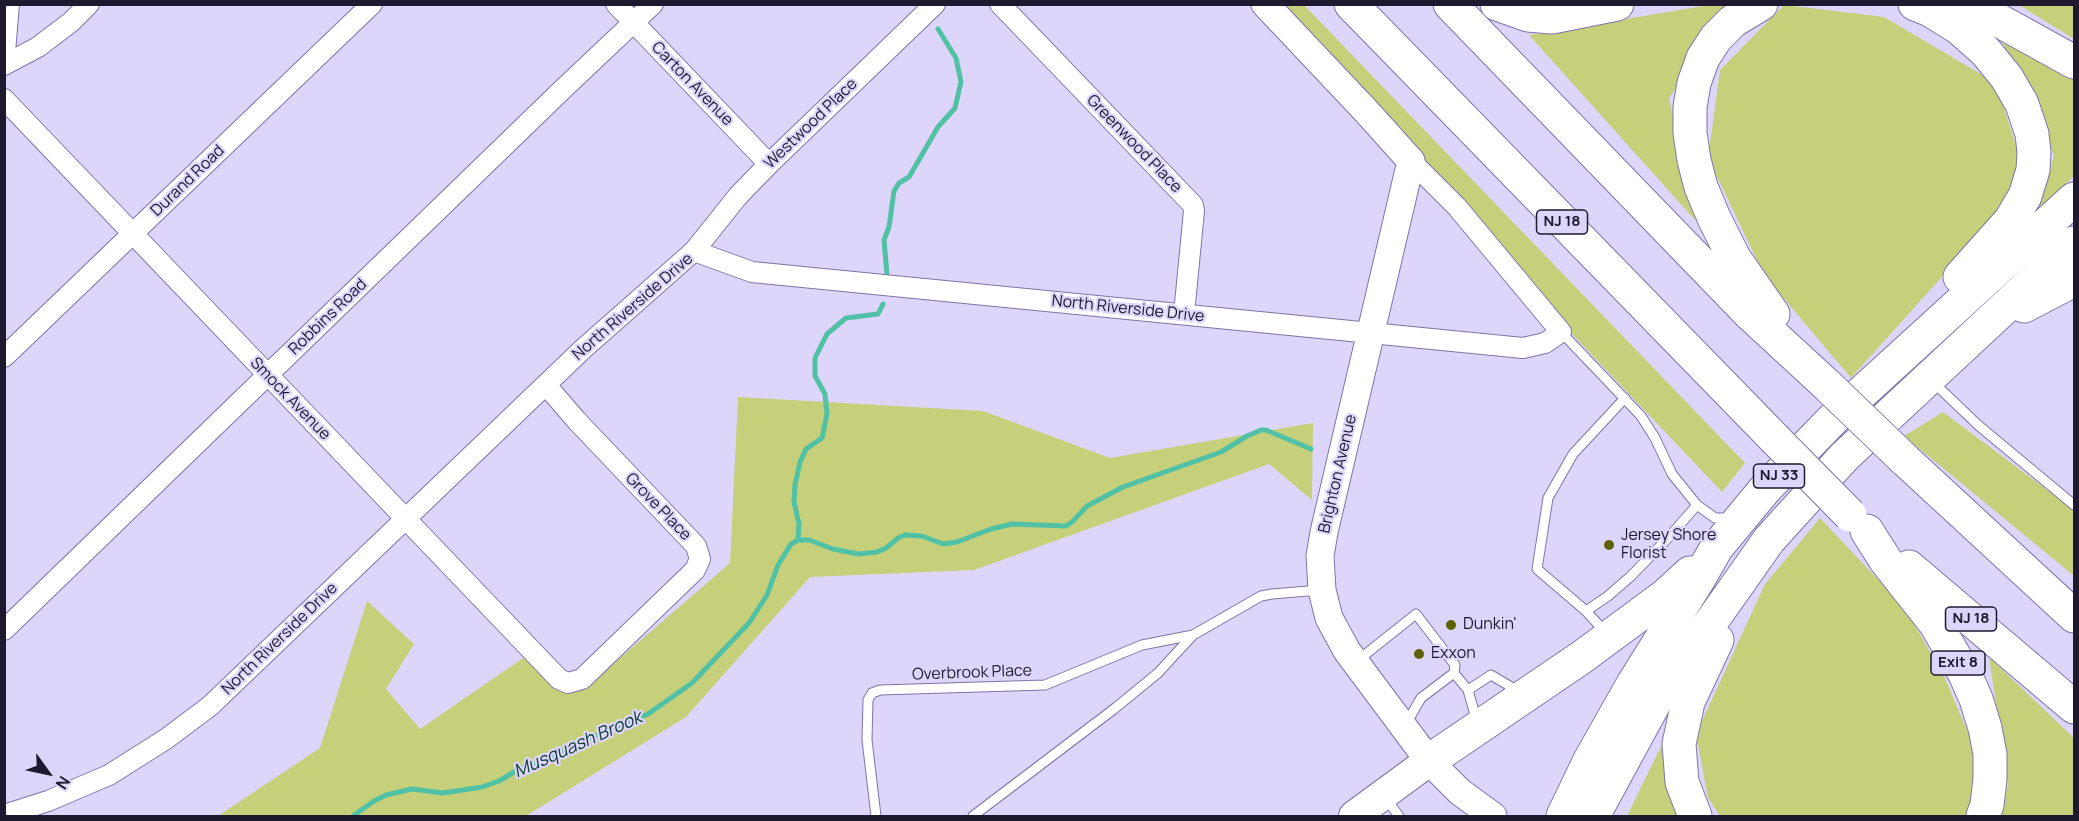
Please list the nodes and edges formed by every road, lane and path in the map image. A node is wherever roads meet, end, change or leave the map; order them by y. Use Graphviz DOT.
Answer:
graph roads {
  1 [pos="9,4"];
  2 [pos="89,4"];
  3 [pos="372,4"];
  4 [pos="616,4"];
  5 [pos="653,4"];
  6 [pos="935,4"];
  7 [pos="999,4"];
  8 [pos="1265,4"];
  9 [pos="1351,4"];
  10 [pos="1450,4"];
  11 [pos="1497,4"];
  12 [pos="1617,4"];
  13 [pos="1761,4"];
  14 [pos="1915,4"];
  15 [pos="1970,4"];
  16 [pos="634,23"];
  17 [pos="2074,62"];
  18 [pos="4,64"];
  19 [pos="4,99"];
  20 [pos="1411,161"];
  21 [pos="769,164"];
  22 [pos="2074,199"];
  23 [pos="132,234"];
  24 [pos="2074,243"];
  25 [pos="694,251"];
  26 [pos="2074,280"];
  27 [pos="1184,314"];
  28 [pos="1983,328"];
  29 [pos="1370,332"];
  30 [pos="1561,332"];
  31 [pos="4,357"];
  32 [pos="1885,370"];
  33 [pos="267,375"];
  34 [pos="1929,378"];
  35 [pos="1821,380"];
  36 [pos="546,385"];
  37 [pos="1625,398"];
  38 [pos="1697,505"];
  39 [pos="2074,505"];
  40 [pos="405,519"];
  41 [pos="1741,519"];
  42 [pos="1858,523"];
  43 [pos="1976,526"];
  44 [pos="1717,547"];
  45 [pos="1751,566"];
  46 [pos="1322,590"];
  47 [pos="2074,600"];
  48 [pos="1586,611"];
  49 [pos="2074,616"];
  50 [pos="4,630"];
  51 [pos="1193,635"];
  52 [pos="1609,637"];
  53 [pos="1355,663"];
  54 [pos="1454,673"];
  55 [pos="582,679"];
  56 [pos="1468,690"];
  57 [pos="1526,695"];
  58 [pos="2074,707"];
  59 [pos="1479,727"];
  60 [pos="1404,728"];
  61 [pos="1428,761"];
  62 [pos="1391,806"];
  63 [pos="4,815"];
  64 [pos="876,816"];
  65 [pos="973,816"];
  66 [pos="1354,816"];
  67 [pos="1462,816"];
  68 [pos="1493,816"];
  69 [pos="1563,816"];
  70 [pos="1593,816"];
  71 [pos="1695,816"];
  72 [pos="1983,816"];
  1 -- 18 [label="street"];
  2 -- 18 [label="street"];
  3 -- 23 [label="street, Durand Road"];
  4 -- 16 [label="street, Carton Avenue"];
  5 -- 16 [label="street, Robbins Road"];
  6 -- 21 [label="street, Westwood Place"];
  7 -- 27 [label="street, Greenwood Place"];
  8 -- 20 [label="street"];
  9 -- 42 [label="highway, NJ 18, bridge"];
  10 -- 35 [label="highway"];
  11 -- 12 [label="highway"];
  13 -- 35 [label="highway"];
  14 -- 32 [label="highway"];
  15 -- 17 [label="highway"];
  16 -- 21 [label="street, Carton Avenue"];
  16 -- 33 [label="street, Robbins Road"];
  19 -- 23 [label="street, Smock Avenue"];
  20 -- 29 [label="street, Brighton Avenue"];
  20 -- 30 [label="street"];
  21 -- 25 [label="street, Westwood Place"];
  22 -- 32 [label="highway, NJ 33"];
  23 -- 31 [label="street, Durand Road"];
  23 -- 33 [label="street, Smock Avenue"];
  24 -- 28 [label="highway, NJ 33"];
  25 -- 27 [label="street, North Riverside Drive"];
  25 -- 36 [label="street, North Riverside Drive"];
  26 -- 28 [label="highway"];
  27 -- 29 [label="street, North Riverside Drive"];
  28 -- 34 [label="highway, NJ 33"];
  29 -- 30 [label="street, North Riverside Drive"];
  29 -- 46 [label="street, Brighton Avenue"];
  30 -- 37 [label="lane"];
  32 -- 41 [label="highway, NJ 33"];
  33 -- 40 [label="street, Smock Avenue"];
  33 -- 50 [label="street, Robbins Road"];
  34 -- 39 [label="lane"];
  34 -- 45 [label="highway, NJ 33"];
  35 -- 43 [label="highway, bridge"];
  36 -- 40 [label="street, North Riverside Drive"];
  36 -- 55 [label="street, Grove Place"];
  37 -- 38 [label="lane"];
  37 -- 48 [label="lane"];
  38 -- 41 [label="lane"];
  38 -- 48 [label="lane"];
  40 -- 55 [label="street, Smock Avenue"];
  40 -- 63 [label="street, North Riverside Drive"];
  41 -- 44 [label="highway, NJ 33"];
  42 -- 58 [label="highway, NJ 18"];
  42 -- 72 [label="highway, Exit 8"];
  43 -- 47 [label="highway"];
  43 -- 49 [label="highway"];
  44 -- 52 [label="highway"];
  44 -- 69 [label="highway, NJ 33"];
  45 -- 70 [label="highway, NJ 33"];
  45 -- 71 [label="highway"];
  46 -- 51 [label="lane, Overbrook Place"];
  46 -- 53 [label="street, Brighton Avenue"];
  48 -- 52 [label="lane"];
  51 -- 64 [label="lane, Overbrook Place"];
  51 -- 65 [label="lane"];
  52 -- 57 [label="highway"];
  53 -- 54 [label="lane"];
  53 -- 60 [label="street, Brighton Avenue"];
  54 -- 56 [label="lane"];
  54 -- 60 [label="lane"];
  56 -- 57 [label="lane"];
  56 -- 59 [label="lane"];
  57 -- 59 [label="highway"];
  59 -- 61 [label="highway"];
  60 -- 61 [label="street, Brighton Avenue"];
  61 -- 62 [label="main road"];
  61 -- 67 [label="street, Brighton Avenue"];
  61 -- 68 [label="street, Brighton Avenue"];
  62 -- 66 [label="main road"];
}
